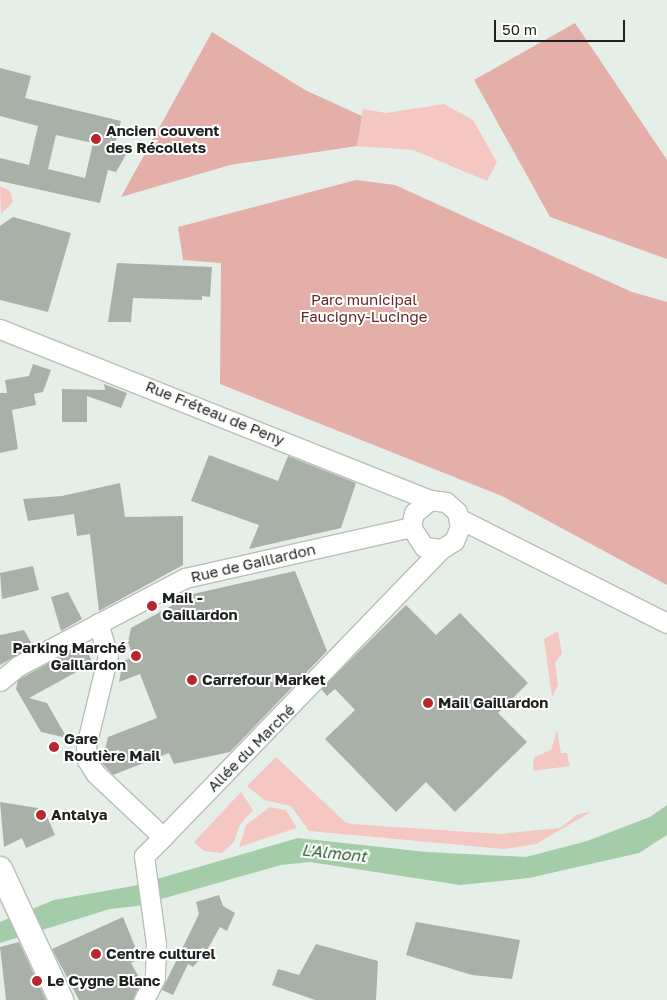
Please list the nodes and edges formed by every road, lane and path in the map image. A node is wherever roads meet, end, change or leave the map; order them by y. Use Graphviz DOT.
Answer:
graph roads {
  1 [pos="0,328"];
  2 [pos="430,500"];
  3 [pos="460,520"];
  4 [pos="411,527"];
  5 [pos="441,549"];
  6 [pos="667,623"];
  7 [pos="102,631"];
  8 [pos="0,681"];
  9 [pos="163,837"];
  10 [pos="0,869"];
  11 [pos="61,1000"];
  12 [pos="144,1000"];
  1 -- 2 [label="street, Rue Fréteau de Peny"];
  2 -- 3 [label="street"];
  2 -- 4 [label="street"];
  3 -- 5 [label="street"];
  3 -- 6 [label="street"];
  4 -- 5 [label="street"];
  4 -- 7 [label="street, Rue de Gaillardon"];
  5 -- 9 [label="street, Allée du Marché"];
  7 -- 8 [label="street, Rue de Gaillardon"];
  7 -- 9 [label="street"];
  9 -- 12 [label="street, Allée du Marché"];
  10 -- 11 [label="main road"];
}
